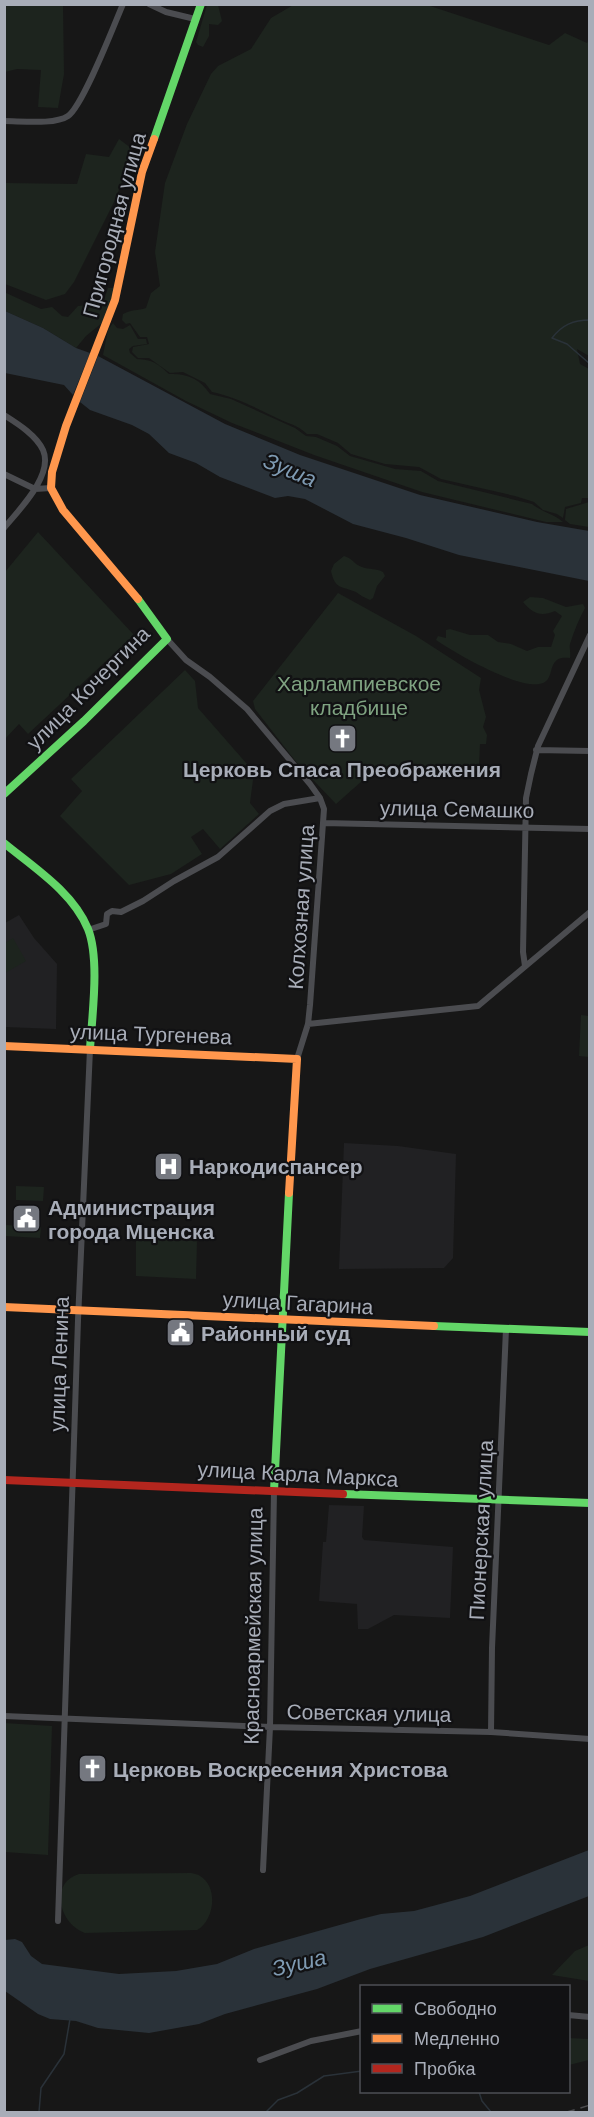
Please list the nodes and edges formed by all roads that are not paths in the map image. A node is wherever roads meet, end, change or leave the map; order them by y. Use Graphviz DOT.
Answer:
graph roads {
  1 [pos="123,4"];
  2 [pos="149,4"];
  3 [pos="201,4"];
  4 [pos="195,19"];
  5 [pos="4,120"];
  6 [pos="4,415"];
  7 [pos="4,474"];
  8 [pos="51,488"];
  9 [pos="35,489"];
  10 [pos="4,528"];
  11 [pos="590,635"];
  12 [pos="167,639"];
  13 [pos="536,750"];
  14 [pos="590,751"];
  15 [pos="4,794"];
  16 [pos="320,798"];
  17 [pos="323,823"];
  18 [pos="526,827"];
  19 [pos="590,829"];
  20 [pos="4,843"];
  21 [pos="590,912"];
  22 [pos="88,930"];
  23 [pos="525,966"];
  24 [pos="308,1024"];
  25 [pos="4,1046"];
  26 [pos="90,1049"];
  27 [pos="297,1059"];
  28 [pos="4,1307"];
  29 [pos="79,1309"];
  30 [pos="281,1321"];
  31 [pos="506,1329"];
  32 [pos="590,1332"];
  33 [pos="4,1480"];
  34 [pos="72,1482"];
  35 [pos="274,1491"];
  36 [pos="499,1502"];
  37 [pos="590,1503"];
  38 [pos="4,1716"];
  39 [pos="65,1718"];
  40 [pos="270,1727"];
  41 [pos="491,1732"];
  42 [pos="590,1739"];
  43 [pos="263,1870"];
  44 [pos="58,1921"];
  45 [pos="570,2015"];
  46 [pos="590,2017"];
  47 [pos="360,2031"];
  48 [pos="260,2060"];
  1 -- 5 [label="street"];
  2 -- 4 [label="street"];
  3 -- 4 [label="main road, Пригородная улица"];
  4 -- 8 [label="main road, Пригородная улица"];
  6 -- 9 [label="street"];
  7 -- 9 [label="street"];
  8 -- 9 [label="street"];
  8 -- 12 [label="main road, улица Кочергина"];
  9 -- 10 [label="street"];
  11 -- 13 [label="street"];
  12 -- 15 [label="main road, улица Кочергина"];
  12 -- 16 [label="street, Колхозная улица"];
  13 -- 14 [label="street"];
  13 -- 18 [label="street"];
  16 -- 17 [label="street, Колхозная улица"];
  16 -- 22 [label="street"];
  17 -- 18 [label="street, улица Семашко"];
  17 -- 24 [label="street, Колхозная улица"];
  18 -- 19 [label="street, улица Семашко"];
  18 -- 23 [label="street"];
  20 -- 22 [label="main road, улица Ленина"];
  21 -- 23 [label="street"];
  22 -- 26 [label="main road, улица Ленина"];
  23 -- 24 [label="street"];
  24 -- 27 [label="street, Колхозная улица"];
  25 -- 26 [label="main road, улица Тургенева"];
  26 -- 27 [label="main road, улица Тургенева"];
  26 -- 29 [label="street, улица Ленина"];
  27 -- 30 [label="main road, Красноармейская улица"];
  28 -- 29 [label="main road, улица Гагарина"];
  29 -- 30 [label="main road, улица Гагарина"];
  29 -- 34 [label="street, улица Ленина"];
  30 -- 31 [label="main road, улица Гагарина"];
  30 -- 35 [label="main road, Красноармейская улица"];
  31 -- 32 [label="main road, улица Гагарина"];
  31 -- 36 [label="street, Пионерская улица"];
  33 -- 34 [label="main road, улица Карла Маркса"];
  34 -- 35 [label="main road, улица Карла Маркса"];
  34 -- 39 [label="street, улица Ленина"];
  35 -- 36 [label="main road, улица Карла Маркса"];
  35 -- 40 [label="street, Красноармейская улица"];
  36 -- 37 [label="main road, улица Карла Маркса"];
  36 -- 41 [label="street, Пионерская улица"];
  38 -- 39 [label="street, Советская улица"];
  39 -- 40 [label="street, Советская улица"];
  39 -- 44 [label="street, улица Ленина"];
  40 -- 41 [label="street, Советская улица"];
  40 -- 43 [label="street, Красноармейская улица"];
  41 -- 42 [label="street, Советская улица"];
  45 -- 46 [label="street"];
  47 -- 48 [label="street"];
}
